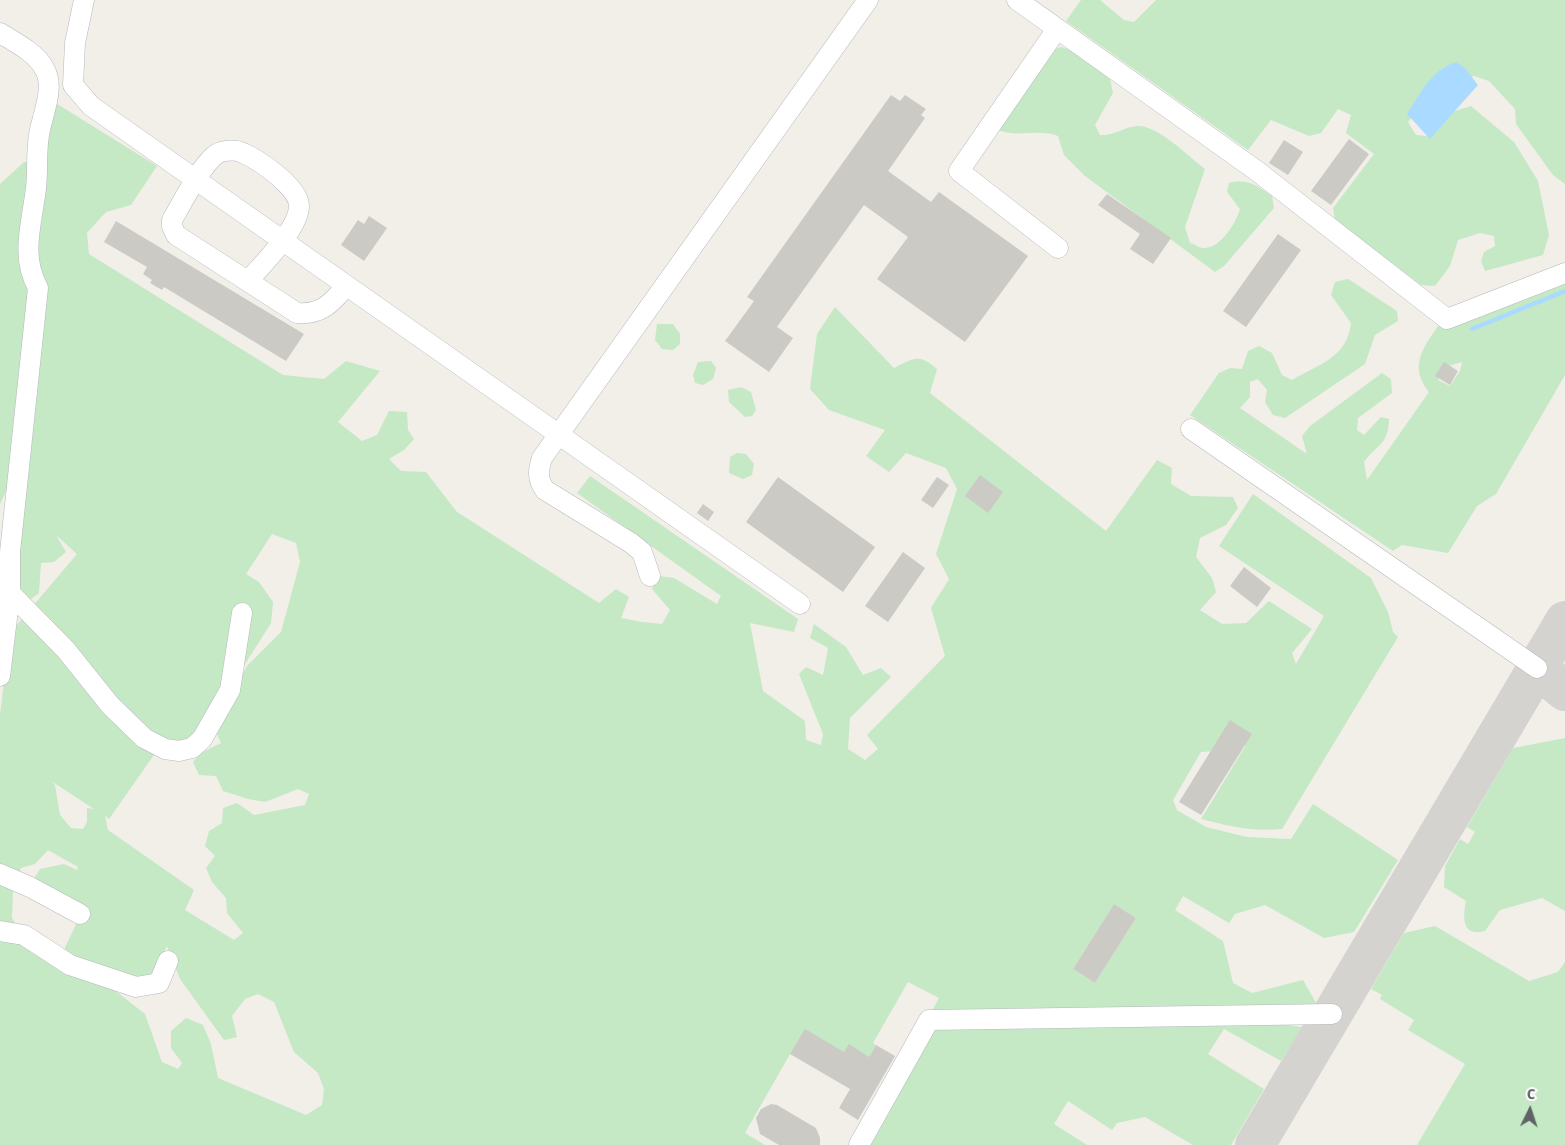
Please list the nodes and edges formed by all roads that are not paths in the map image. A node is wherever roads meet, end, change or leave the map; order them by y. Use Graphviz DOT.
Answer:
graph roads {
  1 [pos="84,0"];
  2 [pos="868,0"];
  3 [pos="1017,0"];
  4 [pos="1057,28"];
  5 [pos="0,33"];
  6 [pos="196,181"];
  7 [pos="282,241"];
  8 [pos="1058,248"];
  9 [pos="1565,273"];
  10 [pos="248,281"];
  11 [pos="346,286"];
  12 [pos="1191,429"];
  13 [pos="558,435"];
  14 [pos="650,576"];
  15 [pos="10,593"];
  16 [pos="800,604"];
  17 [pos="242,613"];
  18 [pos="1537,668"];
  19 [pos="0,676"];
  20 [pos="0,874"];
  21 [pos="80,914"];
  22 [pos="0,931"];
  23 [pos="168,961"];
  24 [pos="1332,1014"];
  25 [pos="859,1145"];
  1 -- 6 [label="lane"];
  2 -- 13 [label="lane"];
  3 -- 4 [label="lane"];
  4 -- 8 [label="lane"];
  4 -- 9 [label="lane"];
  5 -- 15 [label="lane"];
  6 -- 7 [label="lane"];
  6 -- 7 [label="lane"];
  6 -- 10 [label="lane"];
  7 -- 10 [label="lane"];
  7 -- 11 [label="lane"];
  10 -- 11 [label="lane"];
  11 -- 13 [label="lane"];
  12 -- 18 [label="lane"];
  13 -- 14 [label="lane"];
  13 -- 16 [label="lane"];
  15 -- 17 [label="lane"];
  15 -- 19 [label="lane"];
  20 -- 21 [label="lane"];
  22 -- 23 [label="lane"];
  24 -- 25 [label="lane"];
}
